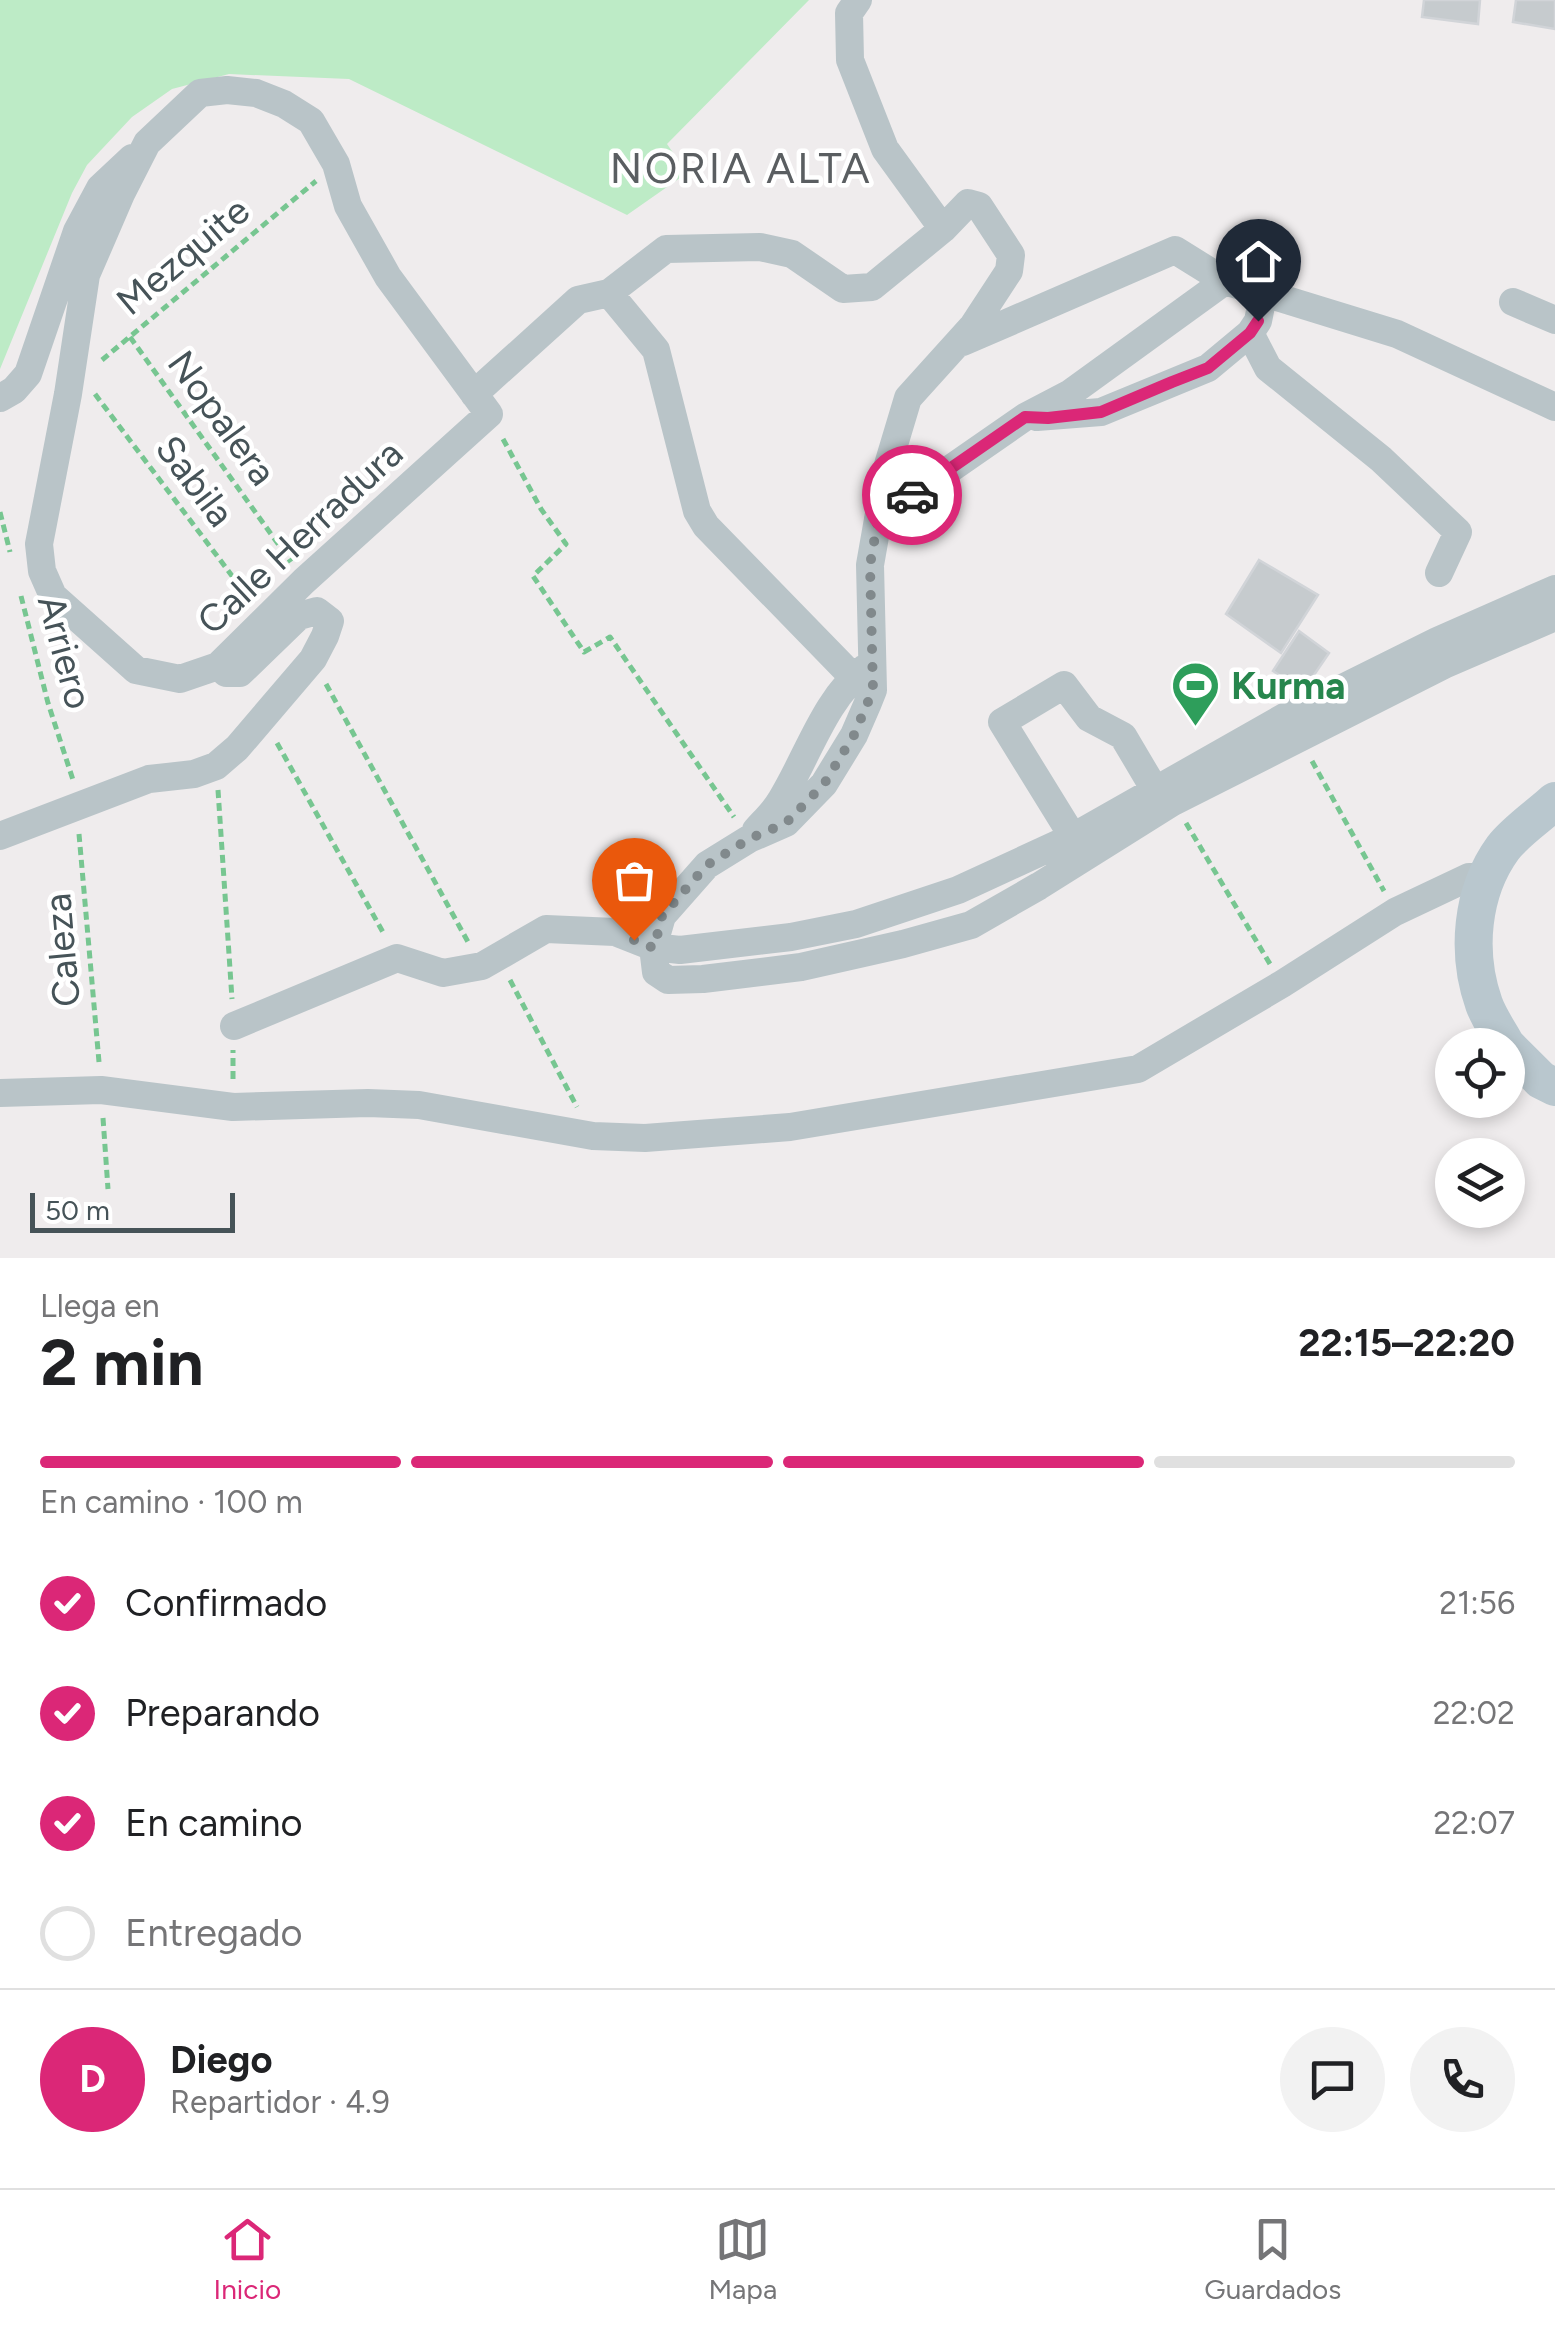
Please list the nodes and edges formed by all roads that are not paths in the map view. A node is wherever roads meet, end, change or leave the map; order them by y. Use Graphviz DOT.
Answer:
graph roads {
  1 [pos="858,0"];
  2 [pos="147,143"];
  3 [pos="943,230"];
  4 [pos="1236,284"];
  5 [pos="608,292"];
  6 [pos="1513,302"];
  7 [pos="1555,320"];
  8 [pos="1250,333"];
  9 [pos="957,344"];
  10 [pos="0,398"];
  11 [pos="482,404"];
  12 [pos="1555,408"];
  13 [pos="1025,417"];
  14 [pos="878,519"];
  15 [pos="1439,573"];
  16 [pos="1555,589"];
  17 [pos="1555,618"];
  18 [pos="218,666"];
  19 [pos="866,677"];
  20 [pos="1164,796"];
  21 [pos="1555,801"];
  22 [pos="0,836"];
  23 [pos="1073,837"];
  24 [pos="1488,877"];
  25 [pos="654,948"];
  26 [pos="234,1026"];
  27 [pos="1497,1028"];
  28 [pos="1525,1064"];
  29 [pos="1555,1087"];
  30 [pos="0,1093"];
  1 -- 3 [label="street"];
  2 -- 10 [label="street"];
  2 -- 11 [label="street, Calle Herradura"];
  2 -- 18 [label="street, Calle Herradura"];
  3 -- 5 [label="street, Calle Herradura"];
  3 -- 9 [label="street, Calle Herradura"];
  4 -- 8 [label="street"];
  4 -- 9 [label="street"];
  4 -- 12 [label="street"];
  4 -- 13 [label="street"];
  5 -- 11 [label="street, Calle Herradura"];
  5 -- 19 [label="street"];
  6 -- 7 [label="street"];
  8 -- 13 [label="street"];
  8 -- 15 [label="street"];
  9 -- 14 [label="street"];
  11 -- 18 [label="street, Calle Herradura"];
  13 -- 14 [label="street"];
  14 -- 19 [label="street"];
  16 -- 20 [label="street"];
  17 -- 20 [label="street"];
  18 -- 22 [label="street"];
  19 -- 25 [label="street"];
  20 -- 23 [label="street"];
  20 -- 23 [label="street"];
  20 -- 25 [label="street"];
  21 -- 24 [label="main road"];
  23 -- 25 [label="street"];
  24 -- 27 [label="main road"];
  24 -- 30 [label="street"];
  25 -- 26 [label="street"];
  28 -- 29 [label="main road"];
}
